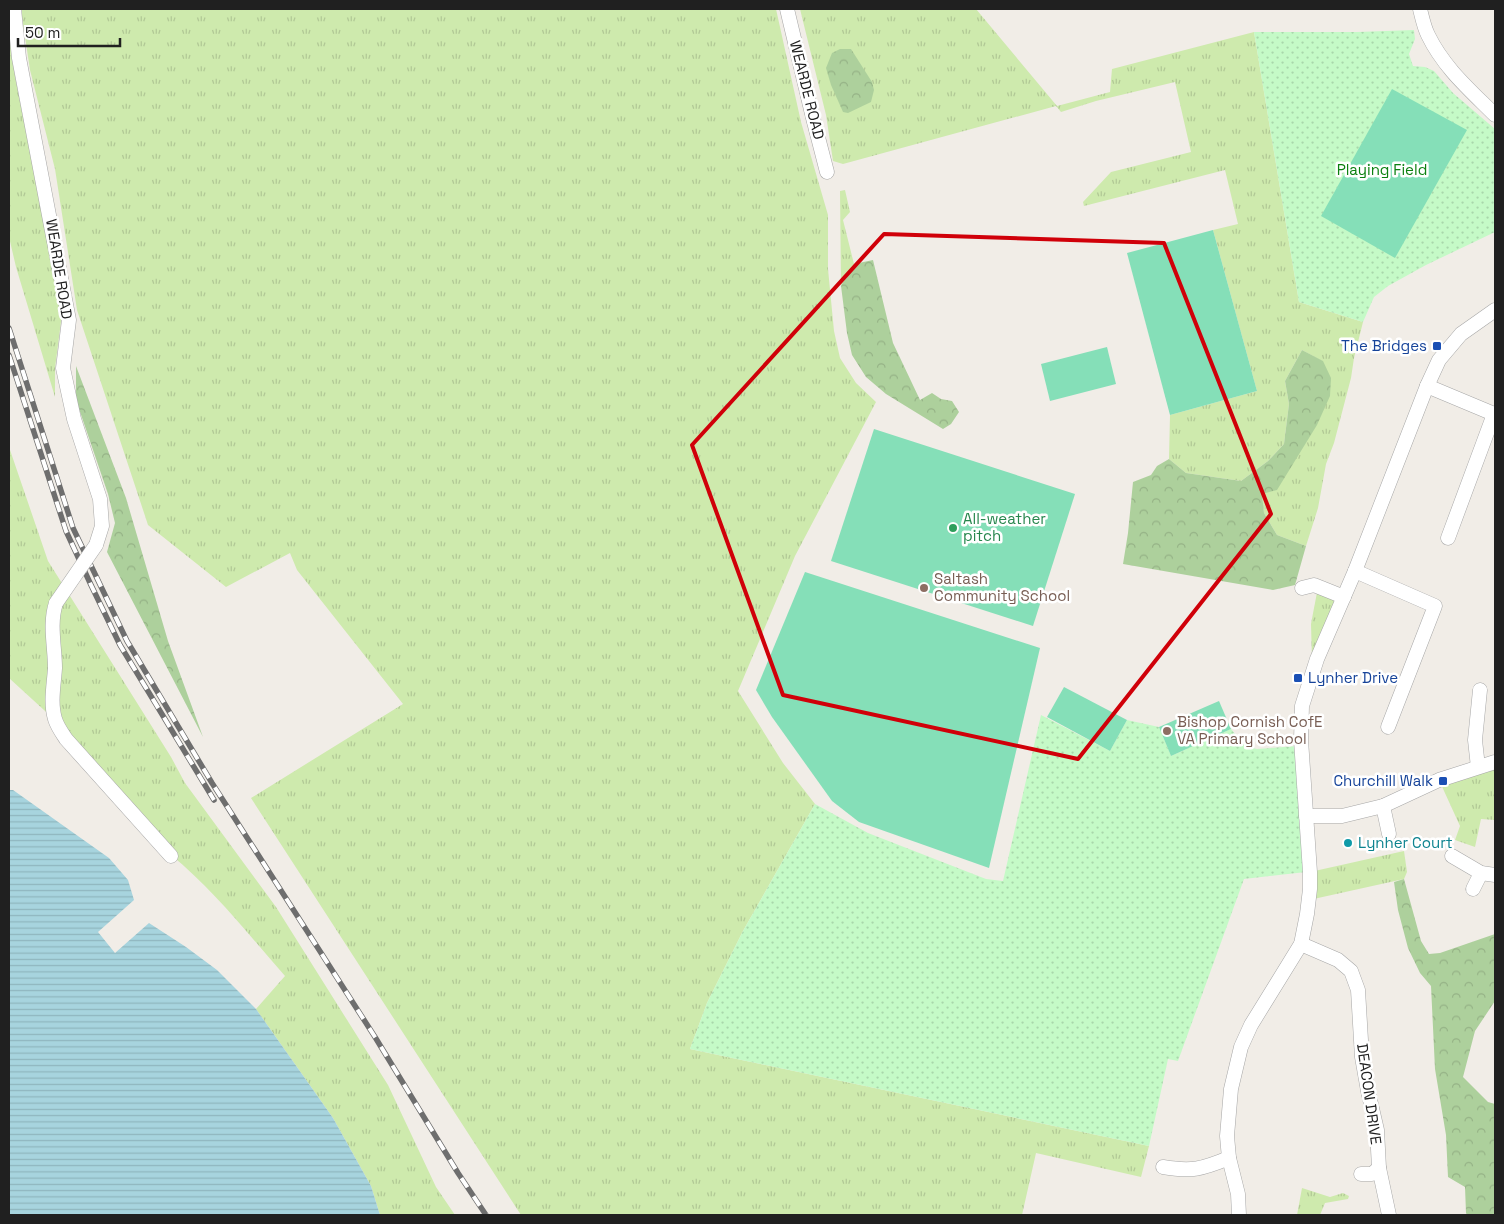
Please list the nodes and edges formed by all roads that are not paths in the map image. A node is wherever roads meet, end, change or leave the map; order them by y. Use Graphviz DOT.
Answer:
graph roads {
  1 [pos="14,9"];
  2 [pos="787,9"];
  3 [pos="1420,9"];
  4 [pos="1494,112"];
  5 [pos="828,172"];
  6 [pos="1495,310"];
  7 [pos="1427,386"];
  8 [pos="1448,538"];
  9 [pos="1355,571"];
  10 [pos="1302,588"];
  11 [pos="1344,597"];
  12 [pos="1480,690"];
  13 [pos="1388,727"];
  14 [pos="1495,762"];
  15 [pos="1478,767"];
  16 [pos="1383,806"];
  17 [pos="1306,816"];
  18 [pos="1389,834"];
  19 [pos="171,856"];
  20 [pos="1452,856"];
  21 [pos="1481,873"];
  22 [pos="1495,875"];
  23 [pos="1473,889"];
  24 [pos="1300,944"];
  25 [pos="1229,1158"];
  26 [pos="1163,1167"];
  27 [pos="1379,1168"];
  28 [pos="1361,1174"];
  29 [pos="1239,1215"];
  30 [pos="1389,1215"];
  1 -- 19 [label="street, WEARDE ROAD, bridge"];
  2 -- 5 [label="street, WEARDE ROAD"];
  3 -- 4 [label="street"];
  6 -- 7 [label="street"];
  7 -- 8 [label="street"];
  7 -- 9 [label="street"];
  9 -- 11 [label="street"];
  9 -- 13 [label="street"];
  10 -- 11 [label="street"];
  11 -- 17 [label="street"];
  12 -- 15 [label="street"];
  14 -- 15 [label="street"];
  15 -- 16 [label="street"];
  16 -- 17 [label="street"];
  16 -- 18 [label="street"];
  17 -- 24 [label="street"];
  20 -- 21 [label="street"];
  21 -- 22 [label="street"];
  21 -- 23 [label="street"];
  24 -- 25 [label="street"];
  24 -- 27 [label="street, DEACON DRIVE"];
  25 -- 26 [label="street"];
  25 -- 29 [label="street"];
  27 -- 28 [label="street"];
  27 -- 30 [label="street, DEACON DRIVE"];
}
